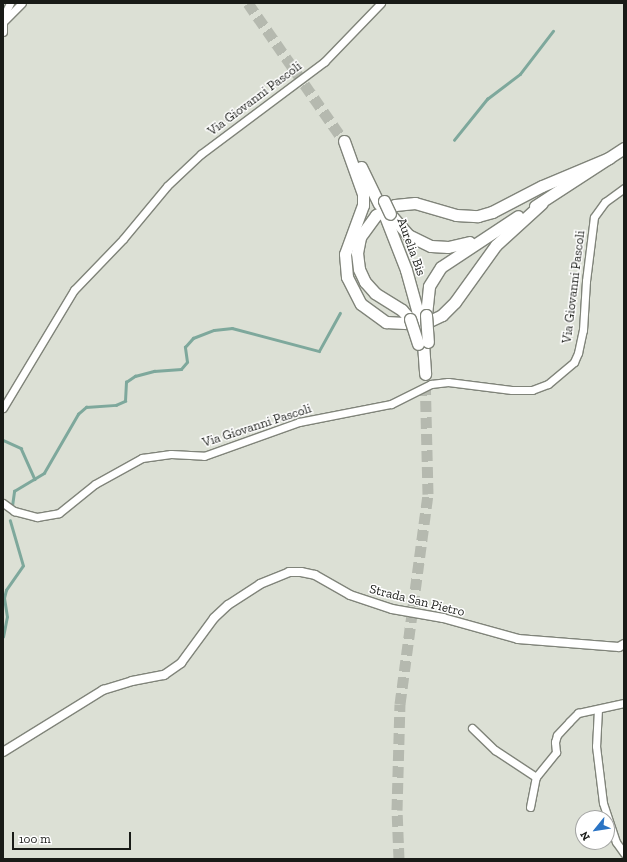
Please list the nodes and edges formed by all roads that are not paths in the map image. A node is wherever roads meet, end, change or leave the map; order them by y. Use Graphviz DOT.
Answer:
graph roads {
  1 [pos="10,3"];
  2 [pos="22,3"];
  3 [pos="381,3"];
  4 [pos="3,22"];
  5 [pos="624,148"];
  6 [pos="609,158"];
  7 [pos="624,188"];
  8 [pos="542,202"];
  9 [pos="388,215"];
  10 [pos="504,225"];
  11 [pos="418,317"];
  12 [pos="425,369"];
  13 [pos="3,408"];
  14 [pos="3,503"];
  15 [pos="624,644"];
  16 [pos="624,703"];
  17 [pos="598,709"];
  18 [pos="472,728"];
  19 [pos="3,752"];
  20 [pos="536,777"];
  21 [pos="530,807"];
  22 [pos="624,853"];
  1 -- 4 [label="street"];
  2 -- 4 [label="street"];
  3 -- 13 [label="street, Via Giovanni Pascoli"];
  5 -- 6 [label="highway"];
  6 -- 8 [label="highway"];
  6 -- 11 [label="highway"];
  7 -- 14 [label="street, Via Giovanni Pascoli"];
  8 -- 9 [label="highway, Aurelia Bis"];
  8 -- 10 [label="highway"];
  9 -- 10 [label="highway"];
  9 -- 11 [label="highway, Aurelia Bis"];
  10 -- 11 [label="highway"];
  11 -- 12 [label="highway, Aurelia Bis"];
  15 -- 19 [label="street, Strada San Pietro"];
  16 -- 17 [label="street"];
  17 -- 20 [label="street"];
  17 -- 22 [label="street"];
  18 -- 20 [label="street"];
  20 -- 21 [label="street"];
}
